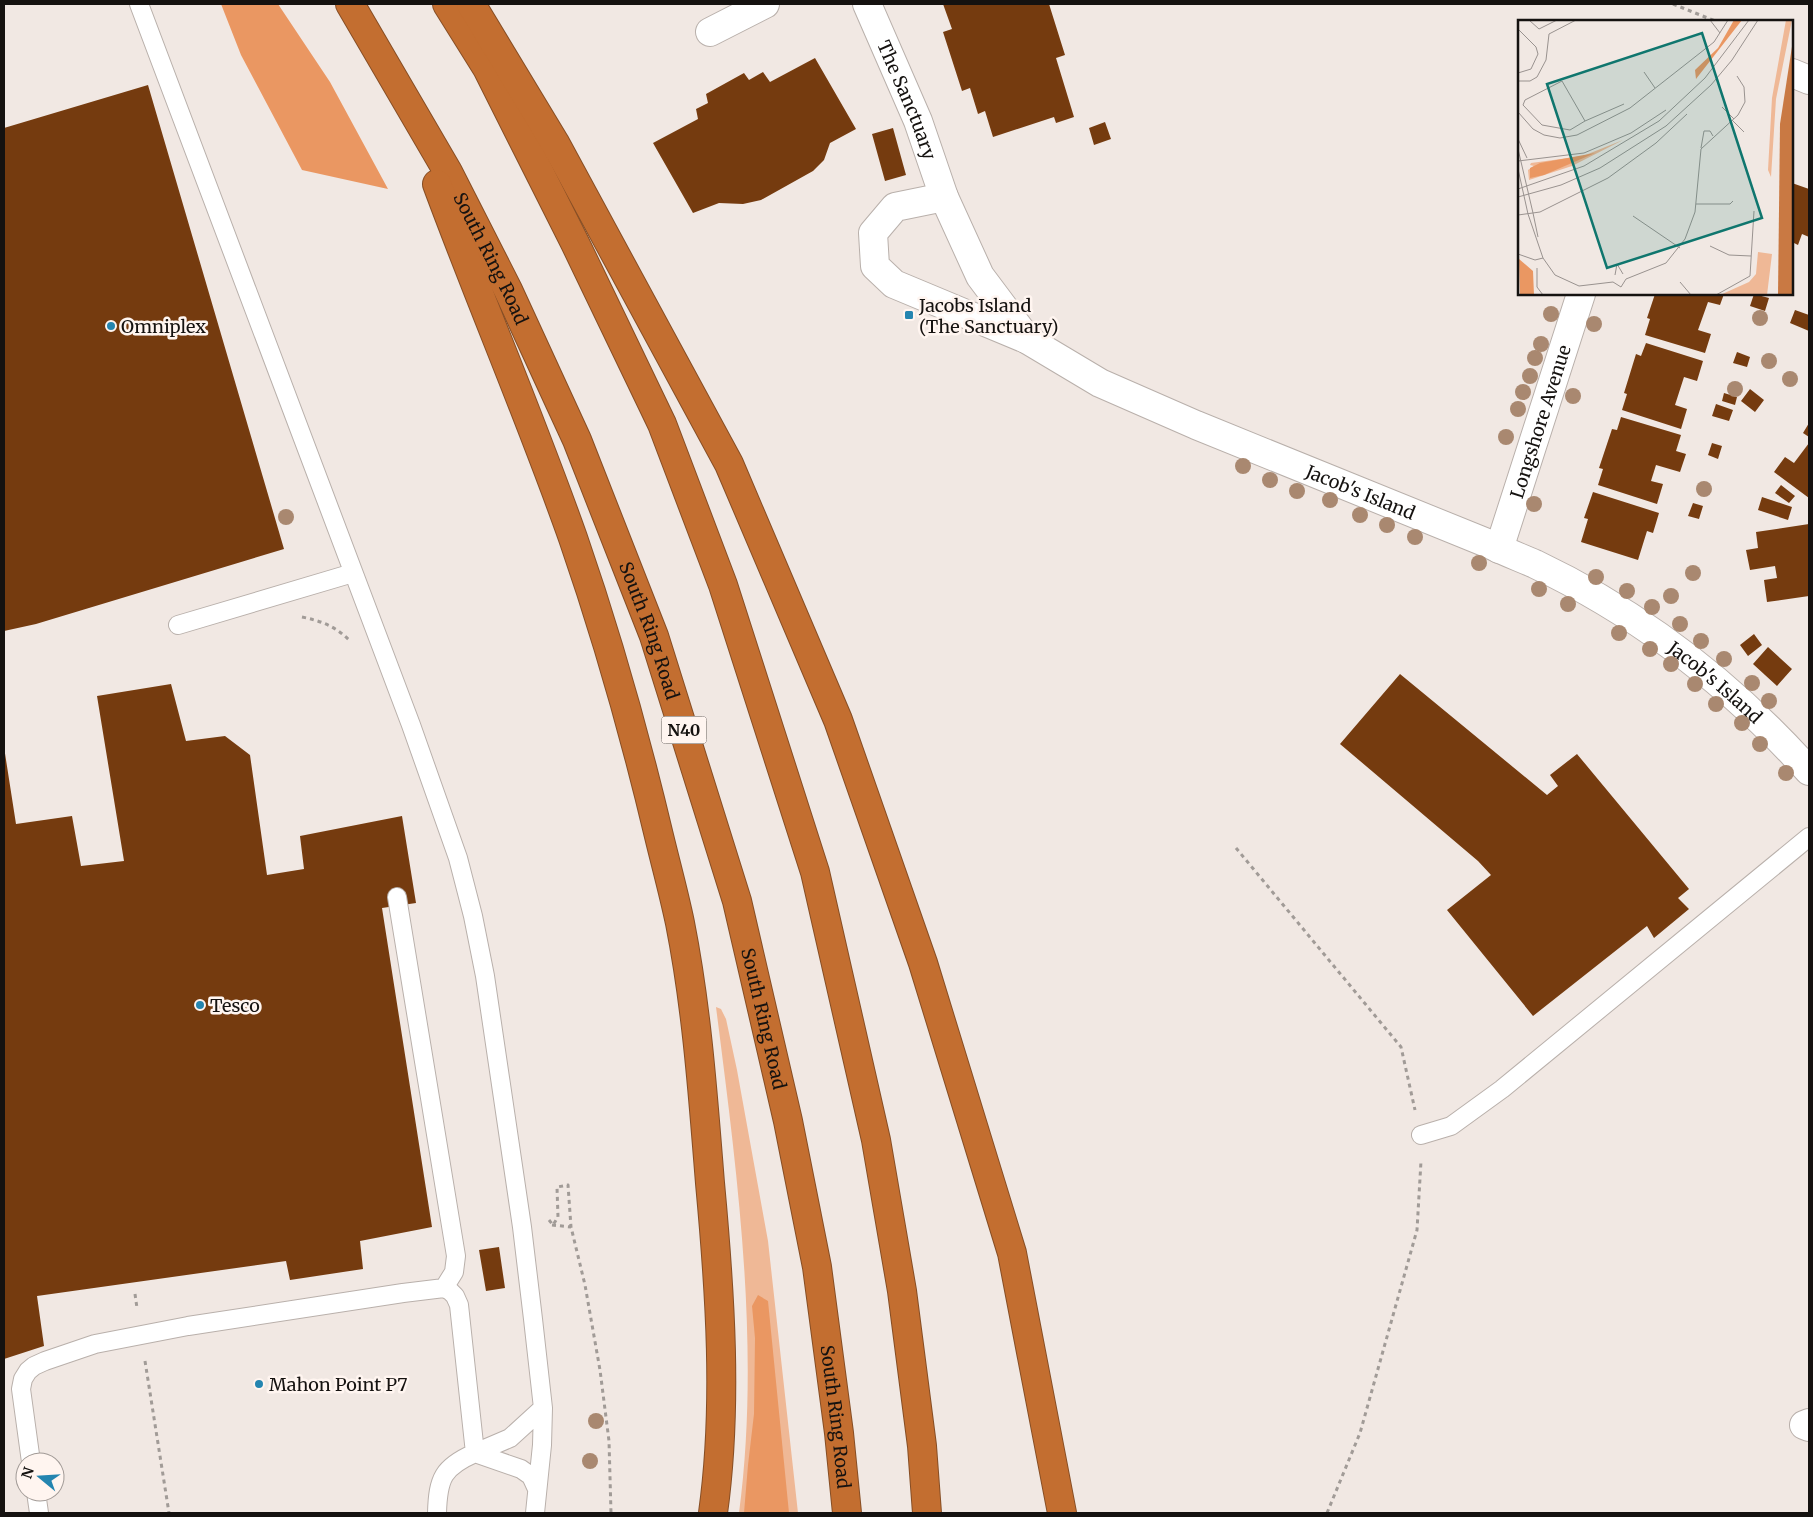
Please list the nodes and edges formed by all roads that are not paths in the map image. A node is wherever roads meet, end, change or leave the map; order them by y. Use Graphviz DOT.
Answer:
graph roads {
  1 [pos="139,4"];
  2 [pos="350,4"];
  3 [pos="447,4"];
  4 [pos="471,4"];
  5 [pos="765,4"];
  6 [pos="867,4"];
  7 [pos="710,32"];
  8 [pos="1793,73"];
  9 [pos="1809,80"];
  10 [pos="406,101"];
  11 [pos="944,197"];
  12 [pos="1582,295"];
  13 [pos="1028,340"];
  14 [pos="1499,549"];
  15 [pos="353,573"];
  16 [pos="178,625"];
  17 [pos="1809,771"];
  18 [pos="1809,837"];
  19 [pos="397,897"];
  20 [pos="1420,1135"];
  21 [pos="444,1288"];
  22 [pos="542,1408"];
  23 [pos="1809,1423"];
  24 [pos="1809,1427"];
  25 [pos="29,1452"];
  26 [pos="475,1453"];
  27 [pos="537,1489"];
  28 [pos="437,1513"];
  29 [pos="535,1513"];
  30 [pos="713,1513"];
  31 [pos="847,1513"];
  32 [pos="927,1513"];
  33 [pos="1062,1513"];
  1 -- 15 [label="lane"];
  2 -- 10 [label="highway, South Ring Road / N40"];
  3 -- 32 [label="highway"];
  4 -- 33 [label="highway"];
  5 -- 7 [label="street"];
  6 -- 11 [label="street, The Sanctuary"];
  8 -- 9 [label="street"];
  10 -- 30 [label="highway, N40"];
  10 -- 31 [label="highway, South Ring Road / N40"];
  11 -- 13 [label="street, Jacob's Island"];
  11 -- 13 [label="street"];
  12 -- 14 [label="street, Longshore Avenue"];
  13 -- 14 [label="street, Jacob's Island"];
  14 -- 17 [label="street, Jacob's Island"];
  15 -- 16 [label="lane"];
  15 -- 22 [label="lane"];
  18 -- 20 [label="lane"];
  19 -- 21 [label="lane"];
  21 -- 25 [label="lane"];
  21 -- 26 [label="lane"];
  22 -- 26 [label="lane"];
  22 -- 27 [label="lane"];
  23 -- 24 [label="street"];
  26 -- 27 [label="lane"];
  26 -- 28 [label="lane"];
  27 -- 29 [label="lane"];
}
